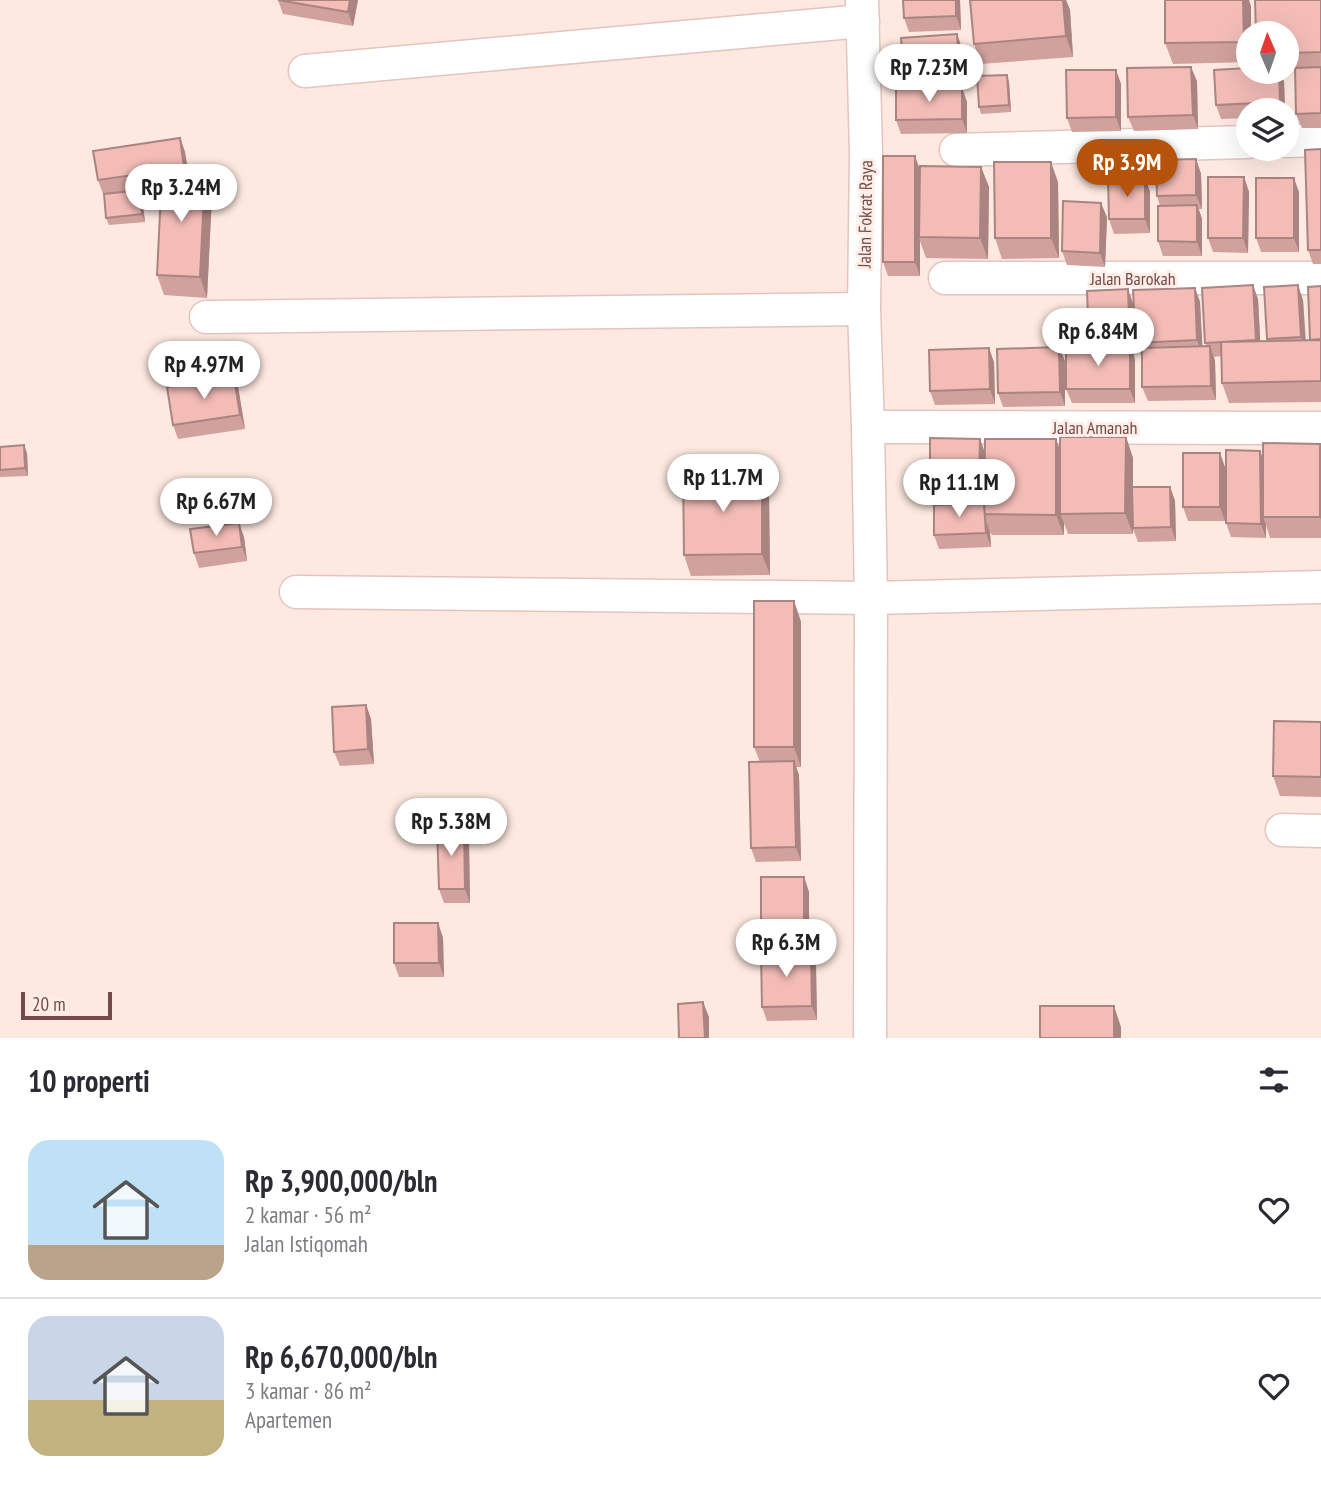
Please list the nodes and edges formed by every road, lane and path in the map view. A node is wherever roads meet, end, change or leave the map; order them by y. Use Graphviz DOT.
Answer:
graph roads {
  1 [pos="862,10"];
  2 [pos="305,71"];
  3 [pos="1321,140"];
  4 [pos="1299,141"];
  5 [pos="1236,142"];
  6 [pos="956,150"];
  7 [pos="945,278"];
  8 [pos="1321,278"];
  9 [pos="864,309"];
  10 [pos="206,317"];
  11 [pos="868,427"];
  12 [pos="1321,428"];
  13 [pos="1321,587"];
  14 [pos="296,592"];
  15 [pos="871,598"];
  16 [pos="1282,830"];
  17 [pos="1321,831"];
  18 [pos="870,1038"];
  1 -- 2 [label="street"];
  1 -- 9 [label="street, Jalan Fokrat Raya"];
  3 -- 4 [label="street"];
  5 -- 6 [label="street"];
  7 -- 8 [label="street, Jalan Barokah"];
  9 -- 10 [label="street"];
  9 -- 11 [label="street, Jalan Fokrat Raya"];
  11 -- 12 [label="street, Jalan Amanah"];
  11 -- 15 [label="street, Jalan Fokrat Raya"];
  13 -- 15 [label="street"];
  14 -- 15 [label="street"];
  15 -- 18 [label="street, Jalan Fokrat Raya"];
  16 -- 17 [label="street"];
}
